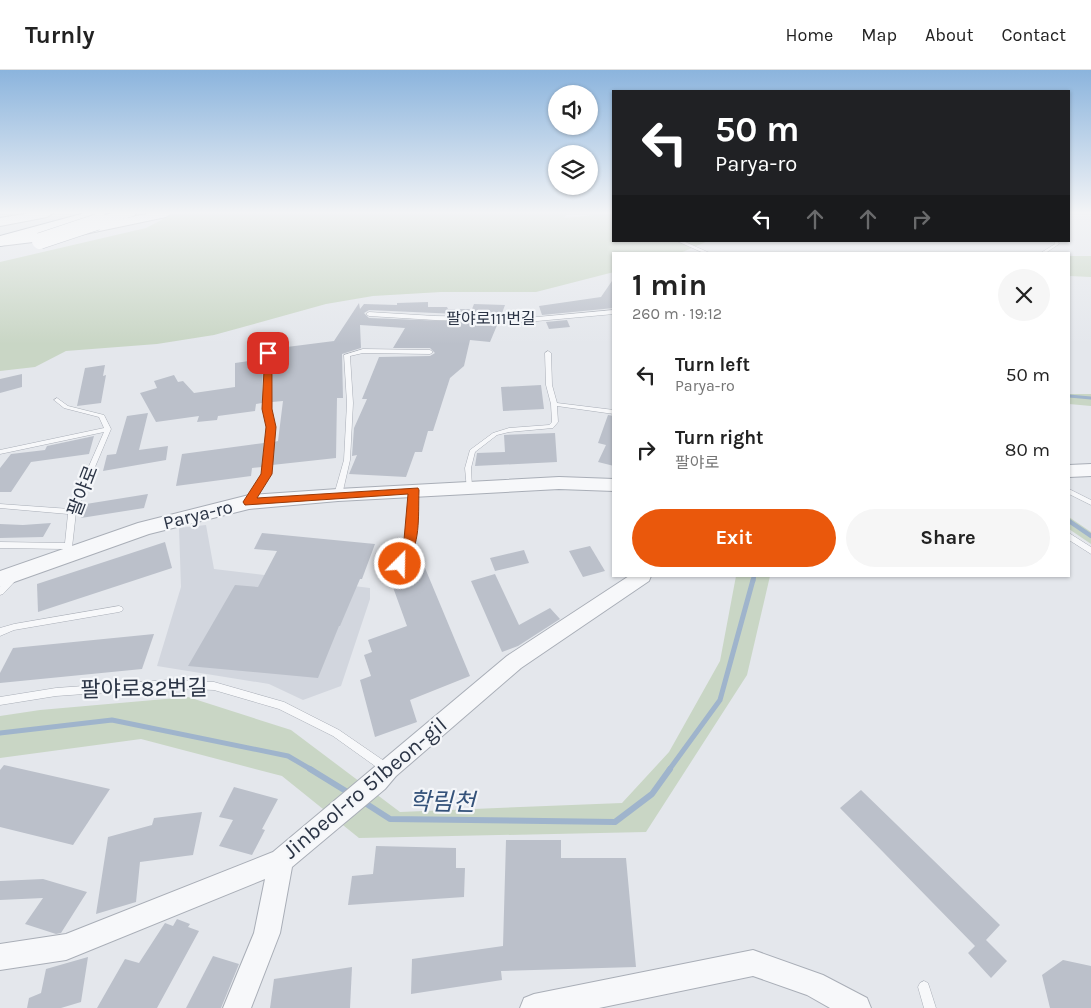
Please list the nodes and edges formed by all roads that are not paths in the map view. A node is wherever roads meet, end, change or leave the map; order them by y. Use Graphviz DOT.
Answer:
graph roads {
  1 [pos="612,312"];
  2 [pos="369,314"];
  3 [pos="430,352"];
  4 [pos="268,353"];
  5 [pos="548,353"];
  6 [pos="58,400"];
  7 [pos="554,404"];
  8 [pos="612,412"];
  9 [pos="108,429"];
  10 [pos="0,452"];
  11 [pos="1091,470"];
  12 [pos="1070,471"];
  13 [pos="612,484"];
  14 [pos="469,488"];
  15 [pos="414,490"];
  16 [pos="1070,492"];
  17 [pos="338,495"];
  18 [pos="249,502"];
  19 [pos="1091,503"];
  20 [pos="0,506"];
  21 [pos="72,512"];
  22 [pos="1070,537"];
  23 [pos="0,545"];
  24 [pos="68,551"];
  25 [pos="1091,551"];
  26 [pos="400,564"];
  27 [pos="9,576"];
  28 [pos="642,577"];
  29 [pos="0,592"];
  30 [pos="119,608"];
  31 [pos="0,632"];
  32 [pos="0,701"];
  33 [pos="383,775"];
  34 [pos="281,862"];
  35 [pos="0,957"];
  36 [pos="924,987"];
  37 [pos="238,1008"];
  38 [pos="534,1008"];
  39 [pos="857,1008"];
  40 [pos="930,1008"];
  1 -- 2 [label="lane, 팔야로111번길"];
  3 -- 17 [label="lane"];
  4 -- 18 [label="lane"];
  5 -- 7 [label="lane"];
  6 -- 9 [label="lane"];
  7 -- 8 [label="lane"];
  7 -- 14 [label="lane"];
  9 -- 10 [label="lane, 팔야로"];
  9 -- 21 [label="lane, 팔야로"];
  11 -- 12 [label="street"];
  13 -- 14 [label="street, Parya-ro"];
  14 -- 15 [label="street, Parya-ro"];
  15 -- 17 [label="street, Parya-ro"];
  15 -- 26 [label="lane"];
  16 -- 19 [label="lane"];
  17 -- 18 [label="street, Parya-ro"];
  18 -- 24 [label="street, Parya-ro"];
  20 -- 21 [label="lane"];
  21 -- 24 [label="lane, 팔야로"];
  22 -- 25 [label="lane"];
  23 -- 24 [label="lane"];
  24 -- 27 [label="street, Parya-ro"];
  27 -- 29 [label="lane"];
  28 -- 33 [label="street, Jinbeol-ro 51beon-gil"];
  30 -- 31 [label="lane"];
  32 -- 33 [label="lane, 팔야로82번길"];
  33 -- 34 [label="street, Jinbeol-ro 51beon-gil"];
  34 -- 35 [label="street, Jinbeol-ro 51beon-gil"];
  34 -- 37 [label="street"];
  36 -- 40 [label="lane"];
  38 -- 39 [label="street"];
}
